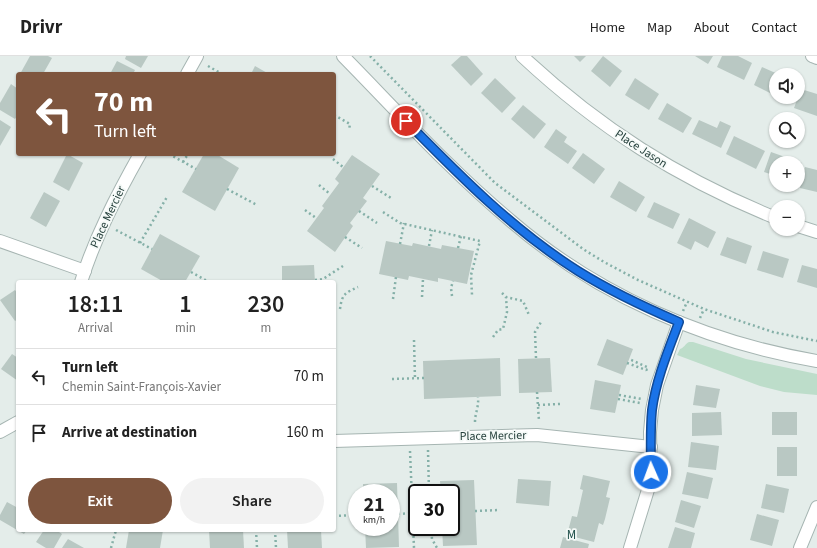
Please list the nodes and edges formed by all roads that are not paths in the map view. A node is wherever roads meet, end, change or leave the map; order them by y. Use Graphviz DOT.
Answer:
graph roads {
  1 [pos="197,56"];
  2 [pos="343,56"];
  3 [pos="522,56"];
  4 [pos="812,56"];
  5 [pos="817,58"];
  6 [pos="188,72"];
  7 [pos="139,156"];
  8 [pos="769,215"];
  9 [pos="805,228"];
  10 [pos="817,232"];
  11 [pos="0,241"];
  12 [pos="83,277"];
  13 [pos="679,322"];
  14 [pos="817,361"];
  15 [pos="16,423"];
  16 [pos="0,432"];
  17 [pos="336,441"];
  18 [pos="651,447"];
  19 [pos="817,507"];
  20 [pos="630,548"];
  21 [pos="800,548"];
  1 -- 6 [label="street"];
  2 -- 13 [label="street"];
  3 -- 8 [label="street, Place Jason"];
  4 -- 5 [label="street"];
  7 -- 12 [label="street, Place Mercier"];
  9 -- 10 [label="street"];
  11 -- 12 [label="street"];
  13 -- 14 [label="street"];
  13 -- 18 [label="street"];
  15 -- 16 [label="street"];
  17 -- 18 [label="street, Place Mercier"];
  18 -- 20 [label="street"];
  19 -- 21 [label="street"];
}
